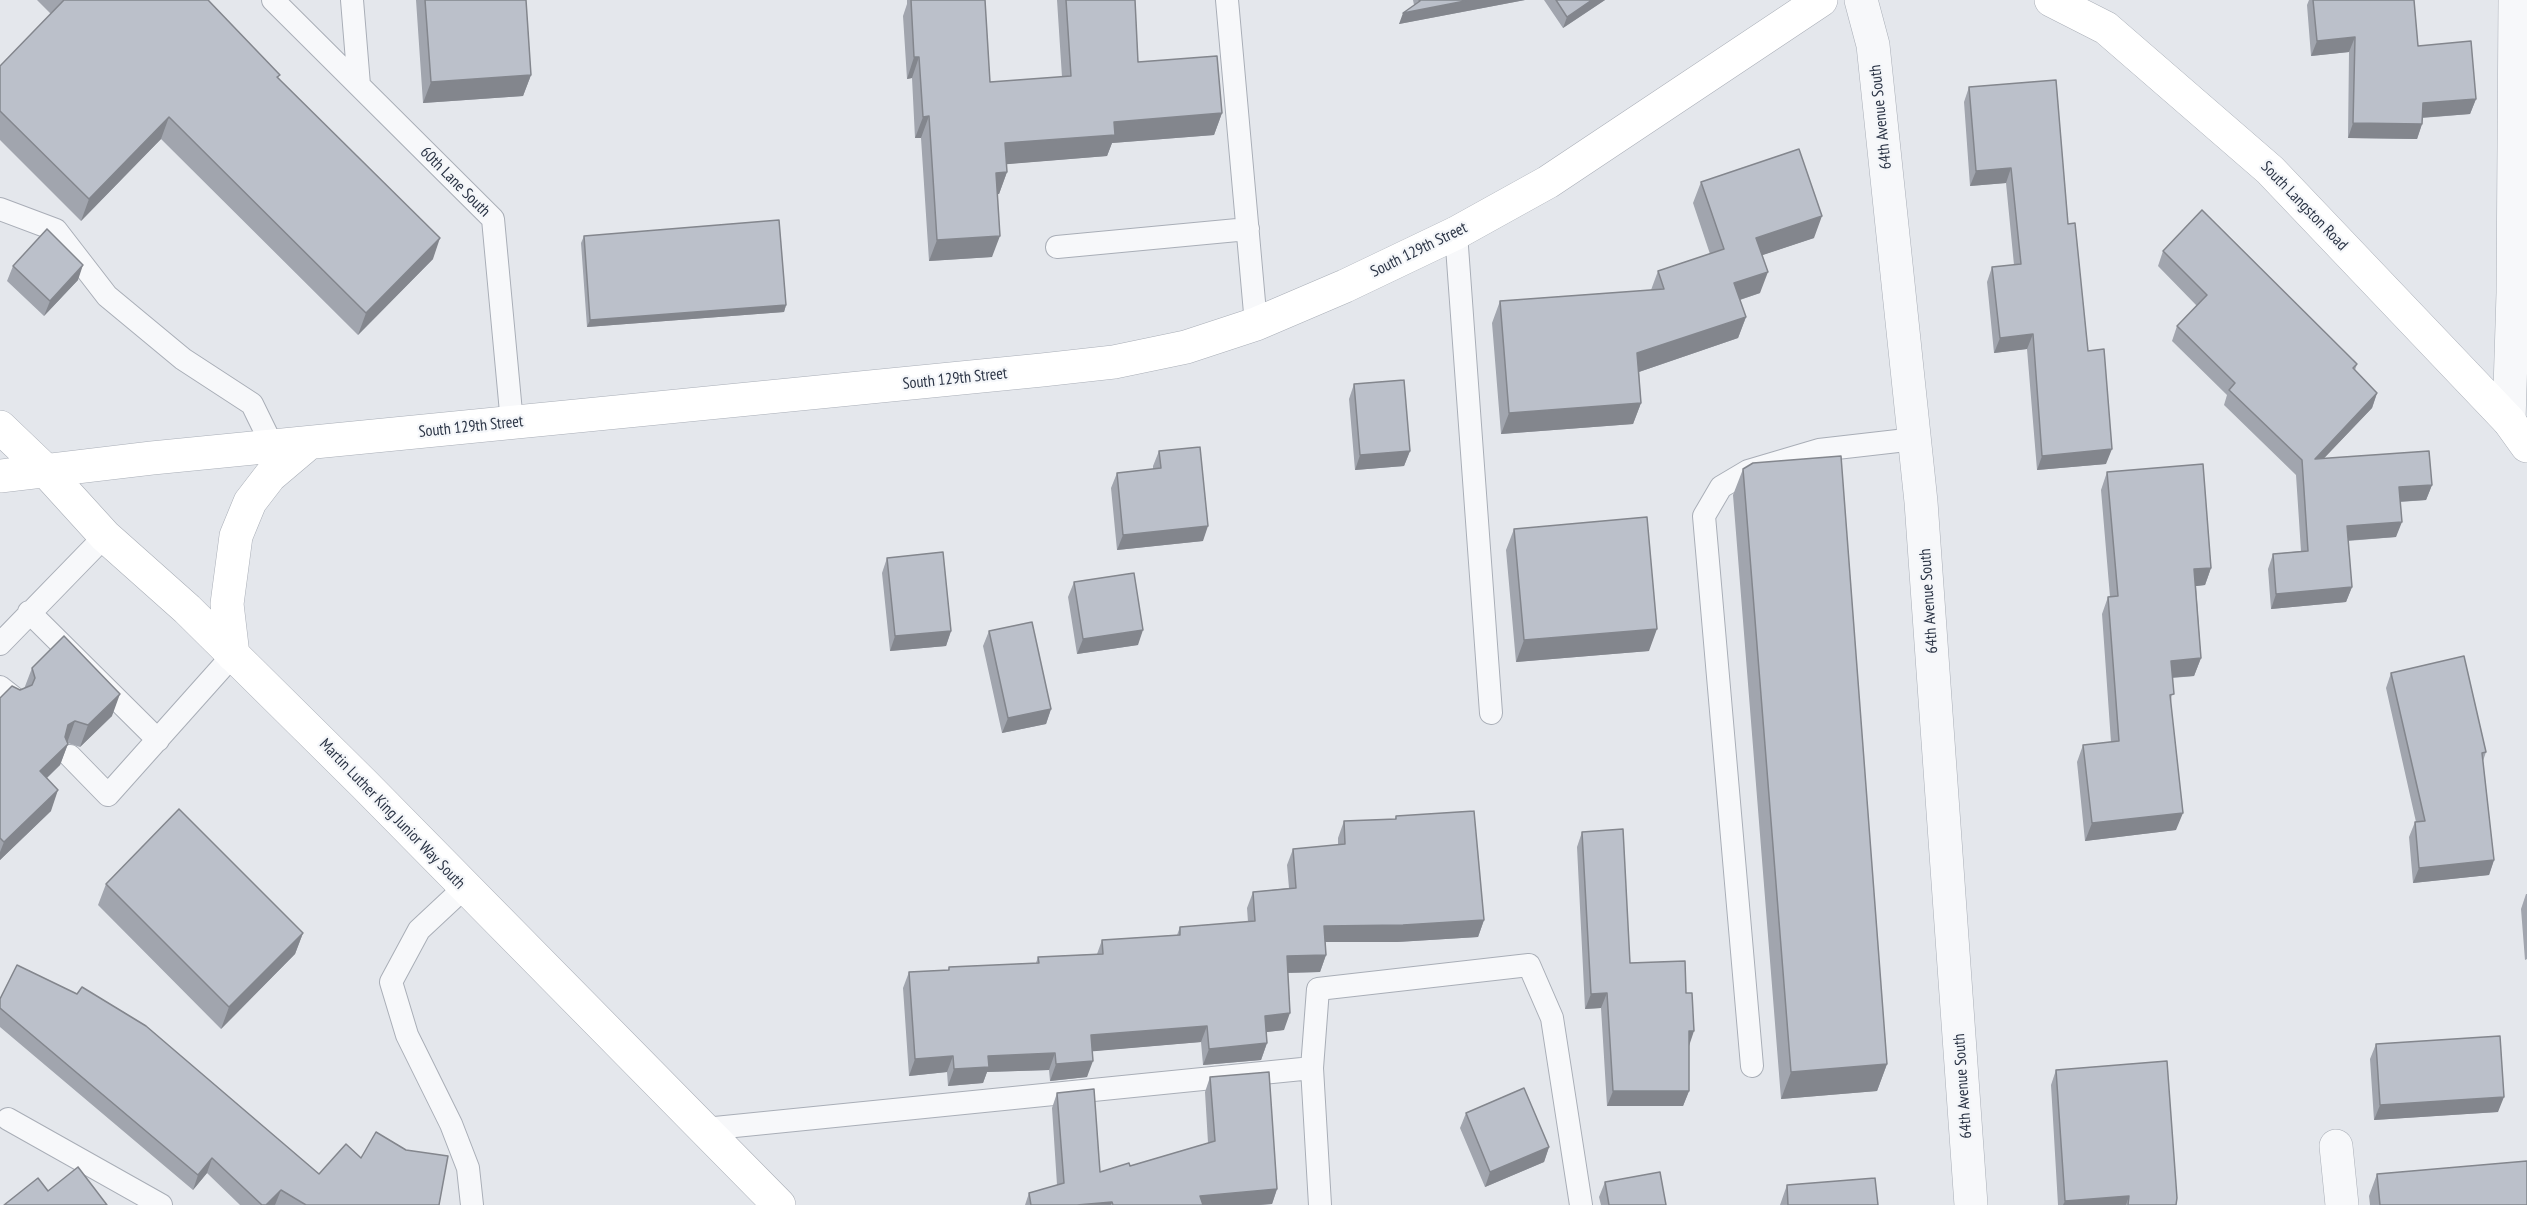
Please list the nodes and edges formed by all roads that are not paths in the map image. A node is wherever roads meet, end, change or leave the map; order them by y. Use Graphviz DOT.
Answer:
graph roads {
  1 [pos="273,0"];
  2 [pos="352,0"];
  3 [pos="1227,0"];
  4 [pos="1821,0"];
  5 [pos="1861,0"];
  6 [pos="2051,0"];
  7 [pos="2515,0"];
  8 [pos="358,85"];
  9 [pos="0,209"];
  10 [pos="1248,229"];
  11 [pos="1456,233"];
  12 [pos="1057,247"];
  13 [pos="1256,324"];
  14 [pos="512,423"];
  15 [pos="0,427"];
  16 [pos="2518,434"];
  17 [pos="1915,439"];
  18 [pos="309,443"];
  19 [pos="273,447"];
  20 [pos="45,470"];
  21 [pos="0,476"];
  22 [pos="105,536"];
  23 [pos="29,612"];
  24 [pos="0,644"];
  25 [pos="233,655"];
  26 [pos="1491,713"];
  27 [pos="158,740"];
  28 [pos="70,756"];
  29 [pos="464,888"];
  30 [pos="1752,1066"];
  31 [pos="1312,1068"];
  32 [pos="3,1124"];
  33 [pos="705,1129"];
  34 [pos="2336,1146"];
  35 [pos="161,1205"];
  36 [pos="472,1205"];
  37 [pos="779,1205"];
  38 [pos="1320,1205"];
  39 [pos="1581,1205"];
  40 [pos="1971,1205"];
  41 [pos="2342,1205"];
  1 -- 8 [label="lane, 60th Lane South"];
  2 -- 8 [label="lane"];
  3 -- 10 [label="lane"];
  4 -- 11 [label="street, South 129th Street"];
  5 -- 17 [label="street, 64th Avenue South"];
  6 -- 16 [label="street, South Langston Road"];
  7 -- 16 [label="street"];
  8 -- 14 [label="lane, 60th Lane South"];
  9 -- 19 [label="lane"];
  10 -- 12 [label="lane"];
  10 -- 13 [label="lane"];
  11 -- 13 [label="street, South 129th Street"];
  11 -- 26 [label="lane"];
  13 -- 14 [label="street, South 129th Street"];
  14 -- 18 [label="street, South 129th Street"];
  15 -- 20 [label="street, Martin Luther King Junior Way South"];
  17 -- 30 [label="lane"];
  17 -- 40 [label="street, 64th Avenue South"];
  18 -- 19 [label="street, South 129th Street"];
  18 -- 25 [label="street"];
  19 -- 20 [label="street, South 129th Street"];
  20 -- 21 [label="street, South 129th Street"];
  20 -- 22 [label="street, Martin Luther King Junior Way South"];
  22 -- 23 [label="lane"];
  22 -- 25 [label="street, Martin Luther King Junior Way South"];
  23 -- 24 [label="lane"];
  23 -- 27 [label="lane"];
  25 -- 27 [label="lane"];
  25 -- 29 [label="street, Martin Luther King Junior Way South"];
  27 -- 28 [label="lane"];
  29 -- 33 [label="street, Martin Luther King Junior Way South"];
  29 -- 36 [label="lane"];
  31 -- 33 [label="lane"];
  31 -- 38 [label="lane"];
  31 -- 39 [label="lane"];
  32 -- 35 [label="lane"];
  33 -- 37 [label="street, Martin Luther King Junior Way South"];
  34 -- 41 [label="street"];
}
